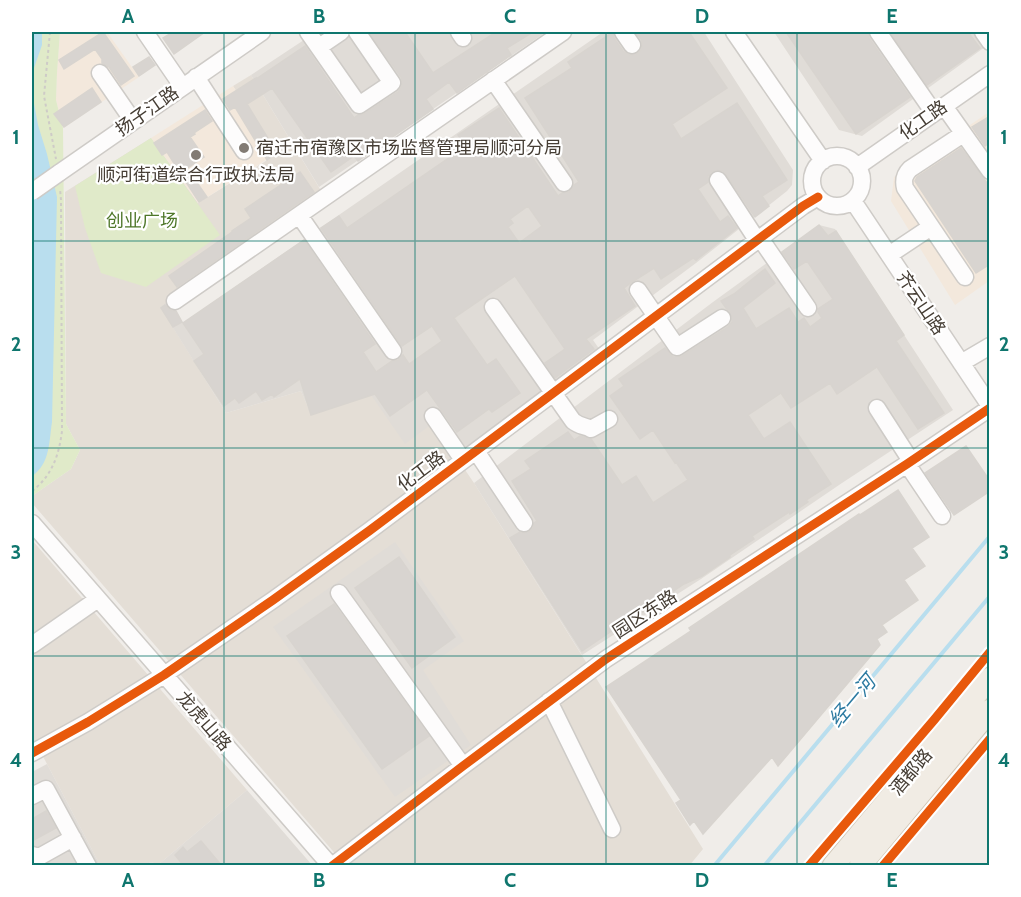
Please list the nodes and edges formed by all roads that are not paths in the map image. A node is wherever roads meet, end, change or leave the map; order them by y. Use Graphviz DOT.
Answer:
graph roads {
  1 [pos="145,32"];
  2 [pos="308,32"];
  3 [pos="341,32"];
  4 [pos="357,32"];
  5 [pos="563,32"];
  6 [pos="734,32"];
  7 [pos="878,32"];
  8 [pos="983,32"];
  9 [pos="253,34"];
  10 [pos="990,42"];
  11 [pos="319,47"];
  12 [pos="100,73"];
  13 [pos="990,74"];
  14 [pos="493,80"];
  15 [pos="189,82"];
  16 [pos="939,109"];
  17 [pos="133,121"];
  18 [pos="963,134"];
  19 [pos="244,151"];
  20 [pos="823,161"];
  21 [pos="858,167"];
  22 [pos="990,171"];
  23 [pos="718,180"];
  24 [pos="564,183"];
  25 [pos="32,192"];
  26 [pos="818,196"];
  27 [pos="853,201"];
  28 [pos="299,215"];
  29 [pos="932,227"];
  30 [pos="759,239"];
  31 [pos="889,255"];
  32 [pos="965,277"];
  33 [pos="638,290"];
  34 [pos="175,301"];
  35 [pos="493,307"];
  36 [pos="808,308"];
  37 [pos="656,316"];
  38 [pos="722,318"];
  39 [pos="990,346"];
  40 [pos="393,351"];
  41 [pos="961,363"];
  42 [pos="553,393"];
  43 [pos="990,407"];
  44 [pos="877,408"];
  45 [pos="433,416"];
  46 [pos="609,419"];
  47 [pos="470,455"];
  48 [pos="909,463"];
  49 [pos="942,516"];
  50 [pos="32,523"];
  51 [pos="524,523"];
  52 [pos="339,593"];
  53 [pos="98,599"];
  54 [pos="32,645"];
  55 [pos="164,675"];
  56 [pos="990,678"];
  57 [pos="549,702"];
  58 [pos="990,710"];
  59 [pos="32,753"];
  60 [pos="463,766"];
  61 [pos="32,796"];
  62 [pos="612,829"];
  63 [pos="73,838"];
  64 [pos="32,855"];
  65 [pos="88,866"];
  66 [pos="331,866"];
  67 [pos="833,866"];
  68 [pos="860,866"];
  1 -- 15 [label="street"];
  2 -- 11 [label="street"];
  3 -- 11 [label="street"];
  4 -- 11 [label="street"];
  5 -- 14 [label="street"];
  6 -- 20 [label="street"];
  7 -- 16 [label="street"];
  8 -- 10 [label="street"];
  9 -- 15 [label="street, 扬子江路"];
  12 -- 17 [label="street"];
  13 -- 16 [label="street, 化工路"];
  14 -- 24 [label="street"];
  14 -- 28 [label="street"];
  15 -- 17 [label="street, 扬子江路"];
  15 -- 19 [label="street"];
  16 -- 18 [label="street"];
  16 -- 21 [label="street, 化工路"];
  17 -- 25 [label="street, 扬子江路, bridge"];
  18 -- 22 [label="street"];
  18 -- 29 [label="street"];
  20 -- 21 [label="street"];
  20 -- 26 [label="street"];
  21 -- 27 [label="street"];
  23 -- 30 [label="street"];
  26 -- 27 [label="street"];
  26 -- 30 [label="street, 化工路"];
  27 -- 31 [label="street, 齐云山路"];
  28 -- 34 [label="street"];
  28 -- 40 [label="street"];
  29 -- 31 [label="street"];
  29 -- 32 [label="street"];
  30 -- 36 [label="street"];
  30 -- 37 [label="street, 化工路"];
  31 -- 41 [label="street, 齐云山路"];
  33 -- 37 [label="street"];
  35 -- 42 [label="street"];
  37 -- 38 [label="street"];
  37 -- 42 [label="street, 化工路"];
  39 -- 41 [label="street"];
  41 -- 43 [label="street, 齐云山路"];
  42 -- 46 [label="street"];
  42 -- 47 [label="street, 化工路"];
  43 -- 48 [label="street, 园区东路"];
  44 -- 48 [label="street"];
  45 -- 47 [label="street"];
  47 -- 51 [label="street"];
  47 -- 55 [label="street, 化工路"];
  48 -- 49 [label="street"];
  48 -- 57 [label="street, 园区东路"];
  50 -- 53 [label="street, 龙虎山路"];
  52 -- 60 [label="street"];
  53 -- 54 [label="street"];
  53 -- 55 [label="street, 龙虎山路"];
  55 -- 59 [label="street, 化工路"];
  55 -- 66 [label="street, 龙虎山路"];
  56 -- 67 [label="main road, 酒都路"];
  57 -- 60 [label="street, 园区东路"];
  57 -- 62 [label="street"];
  58 -- 68 [label="main road, 酒都路"];
  60 -- 66 [label="street, 园区东路"];
  61 -- 63 [label="street"];
  63 -- 64 [label="street"];
  63 -- 65 [label="street"];
}
